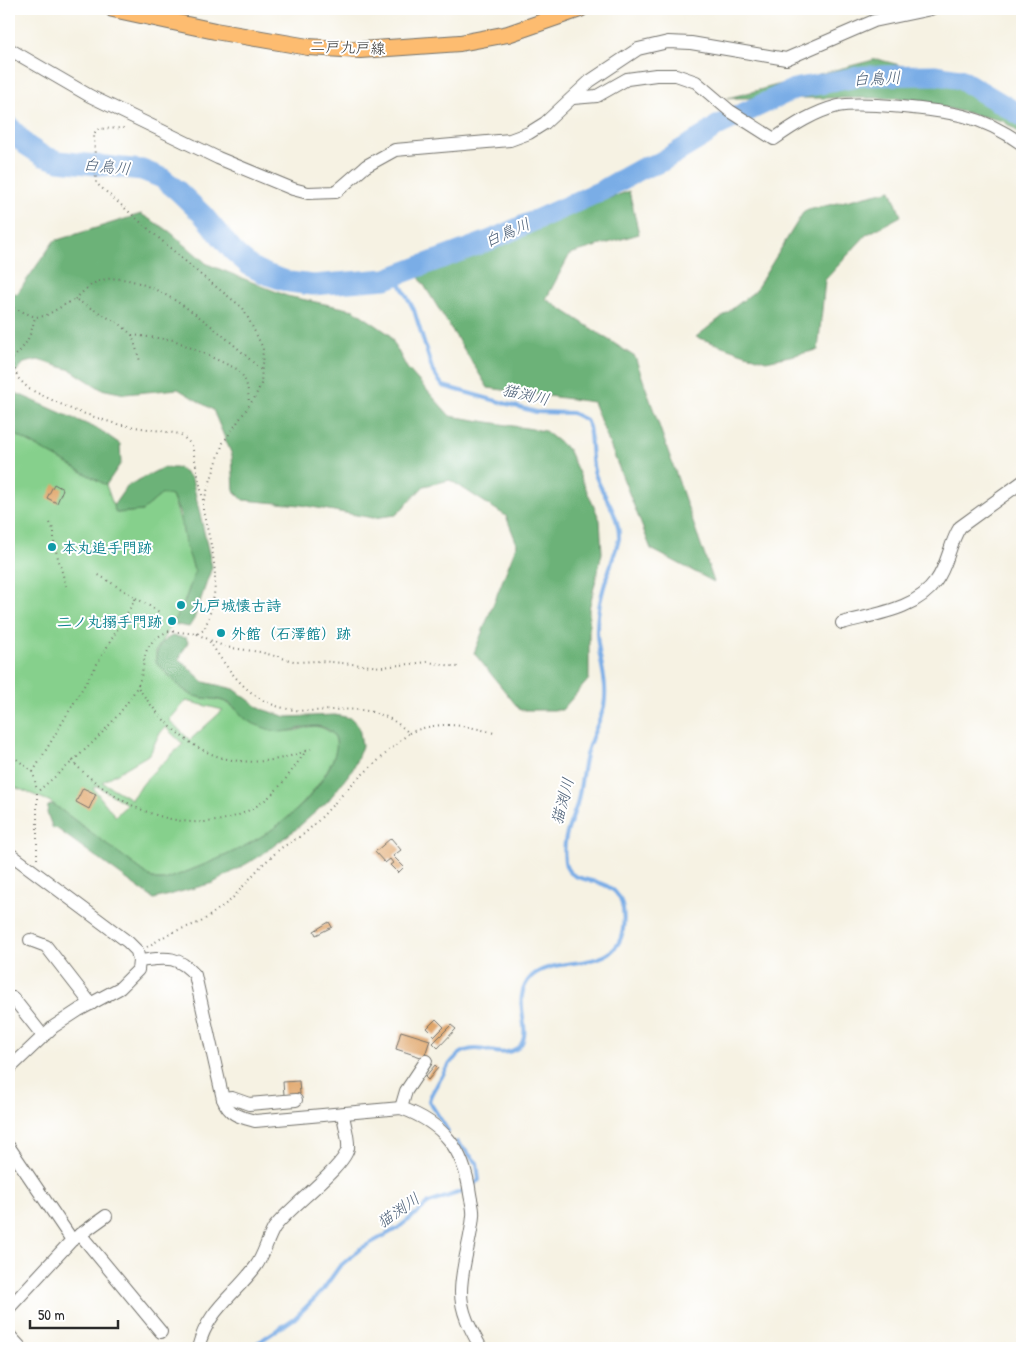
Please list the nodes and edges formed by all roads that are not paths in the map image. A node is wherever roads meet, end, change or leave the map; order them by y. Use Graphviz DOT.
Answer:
graph roads {
  1 [pos="113,9"];
  2 [pos="580,9"];
  3 [pos="931,9"];
  4 [pos="550,13"];
  5 [pos="9,49"];
  6 [pos="573,98"];
  7 [pos="1022,144"];
  8 [pos="1022,482"];
  9 [pos="842,623"];
  10 [pos="9,853"];
  11 [pos="30,940"];
  12 [pos="138,956"];
  13 [pos="14,998"];
  14 [pos="91,1004"];
  15 [pos="43,1036"];
  16 [pos="426,1061"];
  17 [pos="9,1069"];
  18 [pos="223,1099"];
  19 [pos="296,1100"];
  20 [pos="401,1108"];
  21 [pos="343,1114"];
  22 [pos="9,1147"];
  23 [pos="106,1216"];
  24 [pos="76,1237"];
  25 [pos="10,1303"];
  26 [pos="161,1332"];
  27 [pos="9,1335"];
  28 [pos="21,1348"];
  29 [pos="198,1348"];
  30 [pos="481,1348"];
  1 -- 4 [label="main road, 二戸九戸線"];
  2 -- 4 [label="main road, 二戸九戸線"];
  3 -- 6 [label="street"];
  5 -- 6 [label="street"];
  6 -- 7 [label="street"];
  8 -- 9 [label="street"];
  10 -- 12 [label="street"];
  11 -- 14 [label="street"];
  12 -- 14 [label="street"];
  12 -- 18 [label="street"];
  13 -- 15 [label="street"];
  14 -- 15 [label="street"];
  15 -- 17 [label="street"];
  16 -- 20 [label="street"];
  18 -- 19 [label="street"];
  18 -- 21 [label="street"];
  20 -- 21 [label="street"];
  20 -- 30 [label="street"];
  21 -- 29 [label="street"];
  22 -- 24 [label="street"];
  23 -- 24 [label="street"];
  24 -- 25 [label="street"];
  24 -- 26 [label="street"];
  27 -- 28 [label="street"];
}
